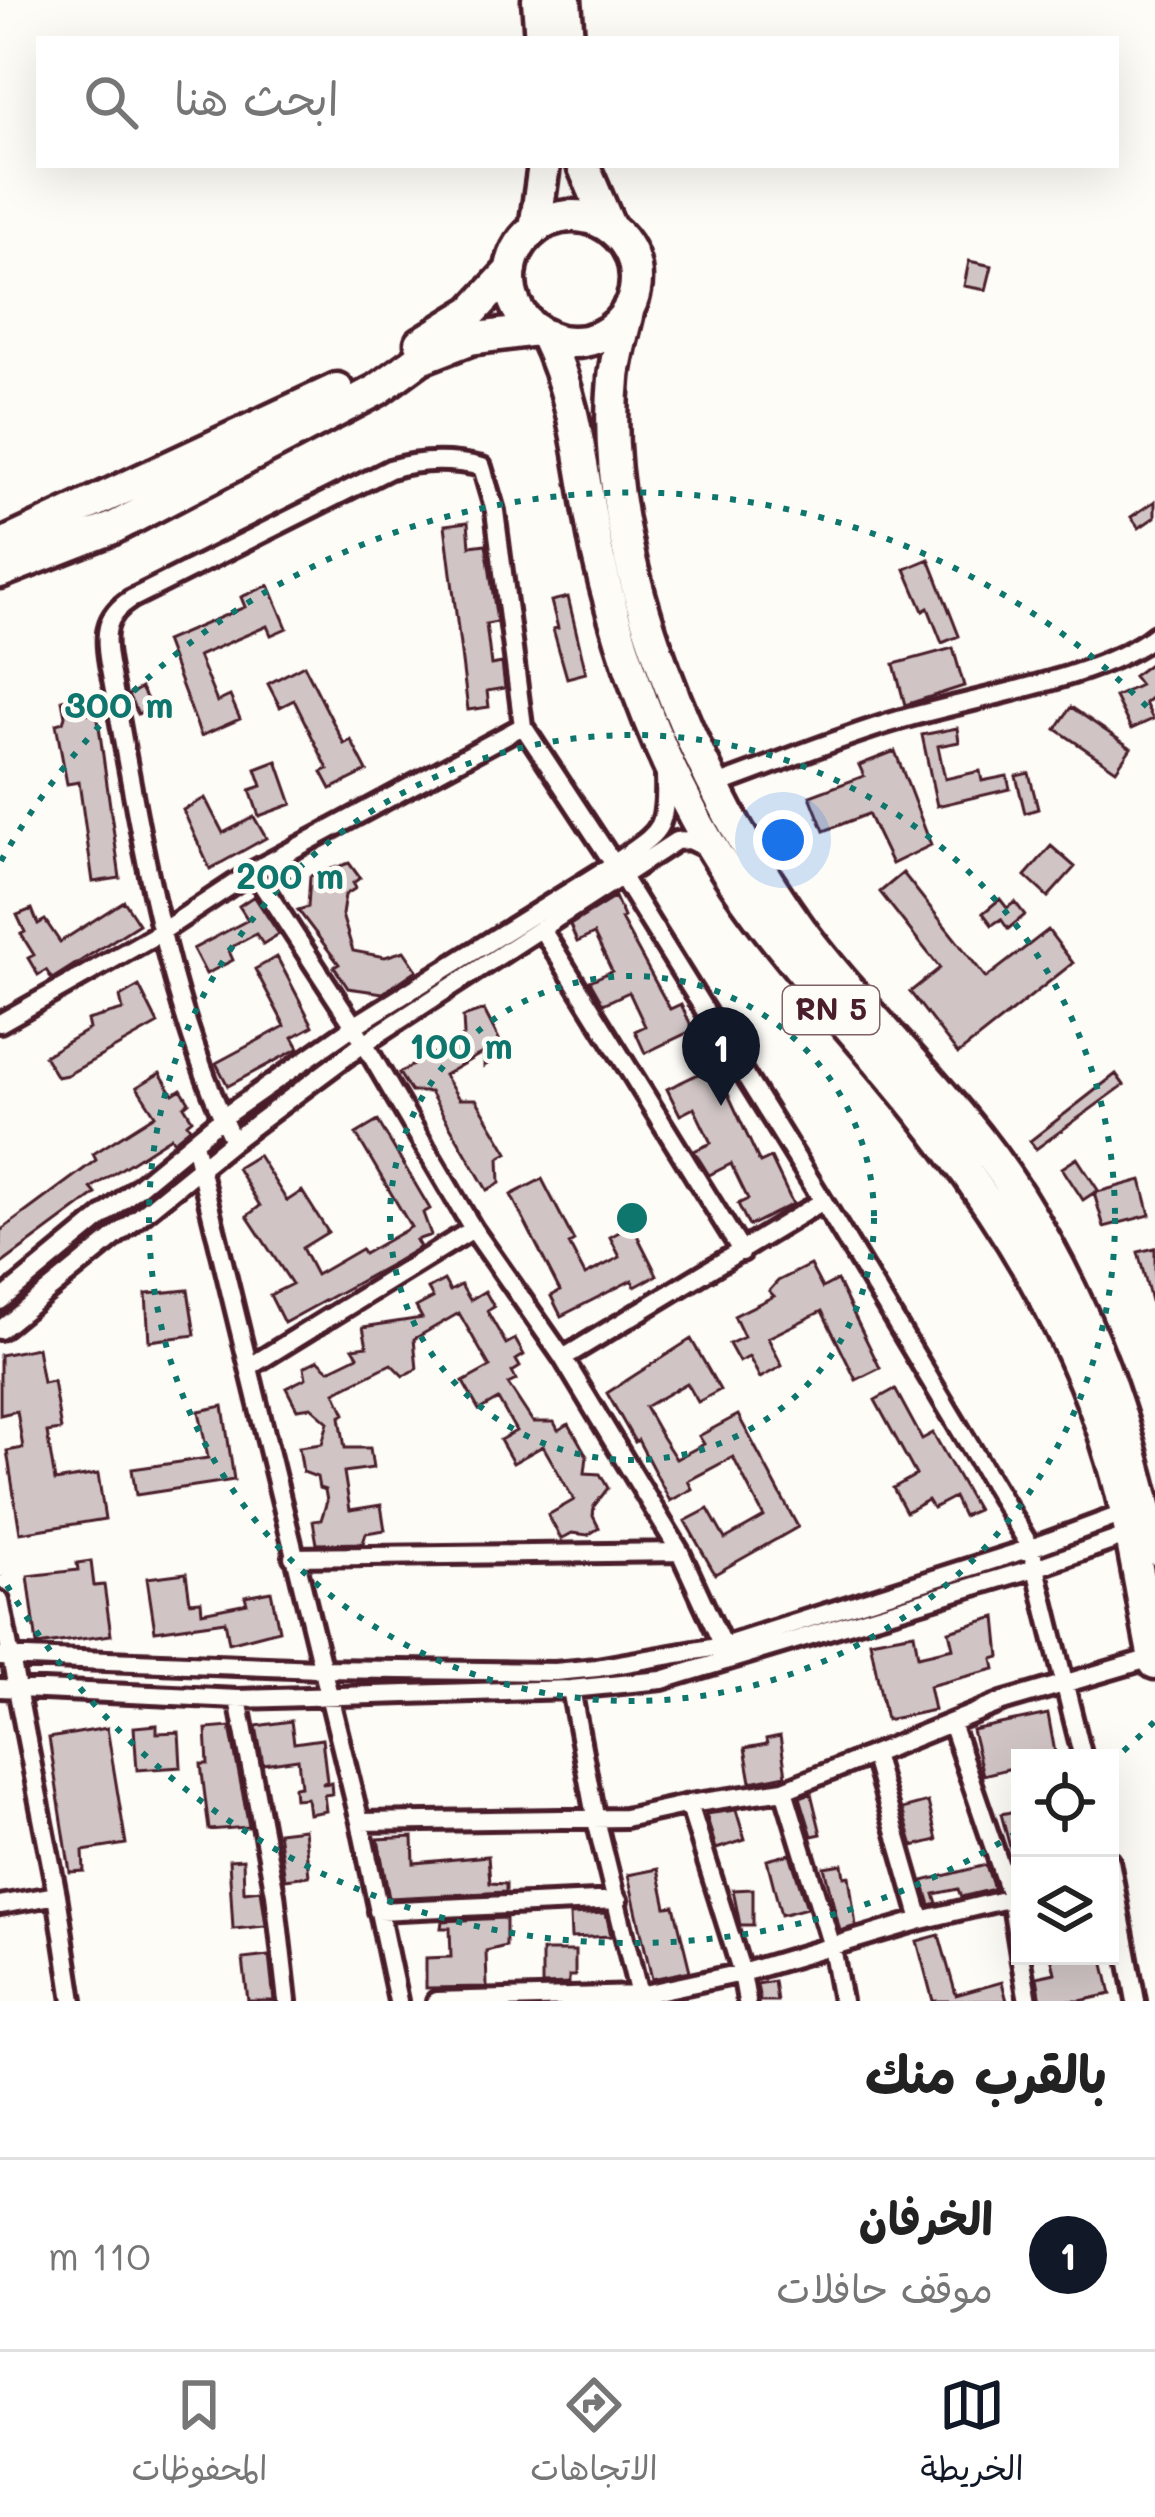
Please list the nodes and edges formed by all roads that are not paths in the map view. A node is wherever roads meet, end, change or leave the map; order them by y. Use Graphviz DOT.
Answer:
graph roads {
  1 [pos="538,0"];
  2 [pos="565,0"];
  3 [pos="541,36"];
  4 [pos="568,36"];
  5 [pos="544,168"];
  6 [pos="584,168"];
  7 [pos="610,228"];
  8 [pos="535,229"];
  9 [pos="512,270"];
  10 [pos="629,308"];
  11 [pos="541,333"];
  12 [pos="0,546"];
  13 [pos="0,572"];
  14 [pos="1155,635"];
  15 [pos="523,726"];
  16 [pos="664,756"];
  17 [pos="714,785"];
  18 [pos="716,853"];
  19 [pos="253,871"];
  20 [pos="618,871"];
  21 [pos="542,928"];
  22 [pos="161,932"];
  23 [pos="0,1023"];
  24 [pos="354,1026"];
  25 [pos="363,1044"];
  26 [pos="222,1118"];
  27 [pos="233,1142"];
  28 [pos="194,1143"];
  29 [pos="202,1168"];
  30 [pos="823,1202"];
  31 [pos="473,1229"];
  32 [pos="742,1252"];
  33 [pos="0,1301"];
  34 [pos="0,1330"];
  35 [pos="562,1358"];
  36 [pos="249,1367"];
  37 [pos="1136,1533"];
  38 [pos="1031,1548"];
  39 [pos="680,1552"];
  40 [pos="293,1557"];
  41 [pos="1038,1567"];
  42 [pos="0,1600"];
  43 [pos="723,1646"];
  44 [pos="6,1657"];
  45 [pos="1155,1659"];
  46 [pos="319,1669"];
  47 [pos="1065,1685"];
  48 [pos="9,1689"];
  49 [pos="571,1689"];
  50 [pos="326,1694"];
  51 [pos="238,1699"];
  52 [pos="951,1724"];
  53 [pos="1081,1749"];
  54 [pos="872,1754"];
  55 [pos="784,1790"];
  56 [pos="688,1804"];
  57 [pos="595,1816"];
  58 [pos="360,1822"];
  59 [pos="1011,1886"];
  60 [pos="57,1895"];
  61 [pos="1011,1898"];
  62 [pos="618,1900"];
  63 [pos="0,1905"];
  64 [pos="378,1911"];
  65 [pos="1119,1911"];
  66 [pos="921,1920"];
  67 [pos="832,1947"];
  68 [pos="1022,1965"];
  69 [pos="742,1973"];
  70 [pos="639,1995"];
  71 [pos="73,2001"];
  72 [pos="287,2001"];
  73 [pos="398,2001"];
  74 [pos="436,2001"];
  75 [pos="747,2001"];
  76 [pos="842,2001"];
  77 [pos="1028,2001"];
  78 [pos="1136,2001"];
  1 -- 3 [label="highway"];
  2 -- 4 [label="highway"];
  5 -- 8 [label="highway"];
  6 -- 7 [label="highway"];
  7 -- 8 [label="highway"];
  7 -- 10 [label="highway"];
  8 -- 9 [label="highway"];
  9 -- 11 [label="highway"];
  9 -- 12 [label="highway"];
  10 -- 11 [label="highway"];
  10 -- 17 [label="highway, RN 5"];
  11 -- 13 [label="highway"];
  11 -- 16 [label="highway, RN 5"];
  14 -- 17 [label="street"];
  15 -- 19 [label="street"];
  15 -- 20 [label="street"];
  15 -- 22 [label="street"];
  16 -- 18 [label="highway, RN 5"];
  16 -- 20 [label="street"];
  17 -- 37 [label="highway, RN 5"];
  18 -- 20 [label="street"];
  18 -- 37 [label="highway, RN 5"];
  19 -- 22 [label="street"];
  19 -- 24 [label="street"];
  20 -- 21 [label="street"];
  20 -- 24 [label="street"];
  20 -- 30 [label="street"];
  21 -- 25 [label="street"];
  21 -- 32 [label="street"];
  22 -- 23 [label="street"];
  22 -- 26 [label="street"];
  24 -- 25 [label="street"];
  24 -- 26 [label="street"];
  25 -- 27 [label="street"];
  25 -- 31 [label="street"];
  26 -- 27 [label="street"];
  26 -- 28 [label="street"];
  27 -- 29 [label="street"];
  28 -- 29 [label="street"];
  28 -- 33 [label="street"];
  29 -- 34 [label="street"];
  29 -- 36 [label="street"];
  30 -- 32 [label="street"];
  30 -- 38 [label="street"];
  31 -- 35 [label="street"];
  31 -- 36 [label="street"];
  32 -- 35 [label="street"];
  35 -- 39 [label="street"];
  36 -- 40 [label="street"];
  37 -- 38 [label="street"];
  37 -- 41 [label="street"];
  37 -- 45 [label="highway, RN 5"];
  38 -- 41 [label="street"];
  38 -- 43 [label="street"];
  39 -- 40 [label="street"];
  39 -- 43 [label="street"];
  40 -- 46 [label="street"];
  41 -- 47 [label="street"];
  41 -- 49 [label="street"];
  42 -- 44 [label="street"];
  43 -- 46 [label="street"];
  44 -- 46 [label="street"];
  44 -- 48 [label="street"];
  45 -- 47 [label="street"];
  46 -- 50 [label="street"];
  47 -- 52 [label="street"];
  47 -- 53 [label="street"];
  48 -- 51 [label="street"];
  48 -- 60 [label="street"];
  49 -- 50 [label="street"];
  49 -- 57 [label="street"];
  50 -- 51 [label="street"];
  50 -- 58 [label="street"];
  51 -- 72 [label="street"];
  52 -- 54 [label="street"];
  52 -- 59 [label="street"];
  54 -- 55 [label="street"];
  54 -- 66 [label="street"];
  55 -- 56 [label="street"];
  55 -- 67 [label="street"];
  56 -- 57 [label="street"];
  56 -- 69 [label="street"];
  57 -- 58 [label="street"];
  57 -- 62 [label="street"];
  58 -- 64 [label="street"];
  60 -- 63 [label="street"];
  60 -- 71 [label="street"];
  61 -- 66 [label="street"];
  62 -- 64 [label="street"];
  62 -- 70 [label="street"];
  64 -- 73 [label="street"];
  65 -- 78 [label="street"];
  66 -- 67 [label="street"];
  67 -- 69 [label="street"];
  67 -- 76 [label="street"];
  68 -- 77 [label="street"];
  69 -- 70 [label="street"];
  69 -- 75 [label="street"];
  70 -- 74 [label="street"];
}
